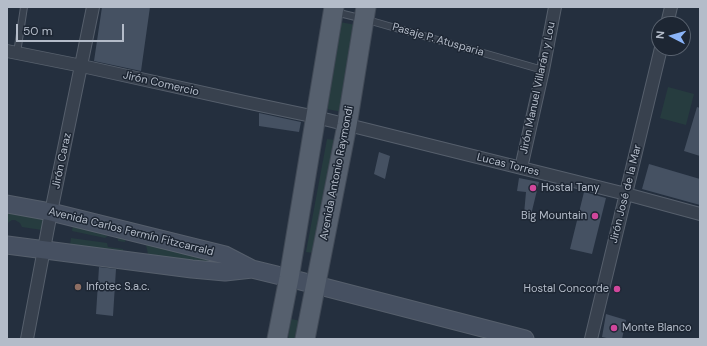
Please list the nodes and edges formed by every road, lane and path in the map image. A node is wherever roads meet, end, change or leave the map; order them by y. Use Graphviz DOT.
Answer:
graph roads {
  1 [pos="24,7"];
  2 [pos="93,7"];
  3 [pos="555,7"];
  4 [pos="334,10"];
  5 [pos="365,13"];
  6 [pos="12,52"];
  7 [pos="659,56"];
  8 [pos="82,66"];
  9 [pos="542,70"];
  10 [pos="316,117"];
  11 [pos="347,126"];
  12 [pos="521,168"];
  13 [pos="626,194"];
  14 [pos="7,204"];
  15 [pos="51,212"];
  16 [pos="700,214"];
  17 [pos="7,245"];
  18 [pos="44,250"];
  19 [pos="252,269"];
  20 [pos="289,278"];
  21 [pos="316,285"];
  22 [pos="27,339"];
  23 [pos="277,339"];
  24 [pos="306,339"];
  25 [pos="525,339"];
  26 [pos="591,339"];
  1 -- 6 [label="lane"];
  2 -- 8 [label="street, Jirón Caraz"];
  3 -- 9 [label="street, Jirón Manuel Villarán y Lou"];
  4 -- 5 [label="lane, Pasaje P. Atusparia"];
  4 -- 10 [label="main road"];
  5 -- 9 [label="lane, Pasaje P. Atusparia"];
  5 -- 11 [label="main road, Avenida Antonio Raymondi"];
  6 -- 8 [label="street, Jirón Comercio"];
  7 -- 13 [label="street, Jirón José de la Mar"];
  8 -- 10 [label="street, Jirón Comercio"];
  8 -- 15 [label="street, Jirón Caraz"];
  9 -- 12 [label="street, Jirón Manuel Villarán y Lou"];
  10 -- 11 [label="street, Lucas Torres"];
  10 -- 20 [label="main road"];
  11 -- 12 [label="street, Lucas Torres"];
  11 -- 21 [label="main road, Avenida Antonio Raymondi"];
  12 -- 13 [label="street, Lucas Torres"];
  13 -- 16 [label="street, Lucas Torres"];
  13 -- 26 [label="street, Jirón José de la Mar"];
  14 -- 15 [label="main road, Avenida Carlos Fermín Fitzcarrald"];
  15 -- 18 [label="street, Jirón Caraz"];
  15 -- 19 [label="main road, Avenida Carlos Fermín Fitzcarrald"];
  17 -- 18 [label="main road, Avenida Carlos Fermín Fitzcarrald"];
  18 -- 19 [label="main road, Avenida Carlos Fermín Fitzcarrald"];
  18 -- 22 [label="street, Jirón Caraz"];
  19 -- 20 [label="main road, Avenida Carlos Fermín Fitzcarrald"];
  20 -- 21 [label="main road, Avenida Carlos Fermín Fitzcarrald"];
  20 -- 23 [label="main road"];
  21 -- 24 [label="main road, Avenida Antonio Raymondi"];
  21 -- 25 [label="main road, Avenida Carlos Fermín Fitzcarrald"];
}
